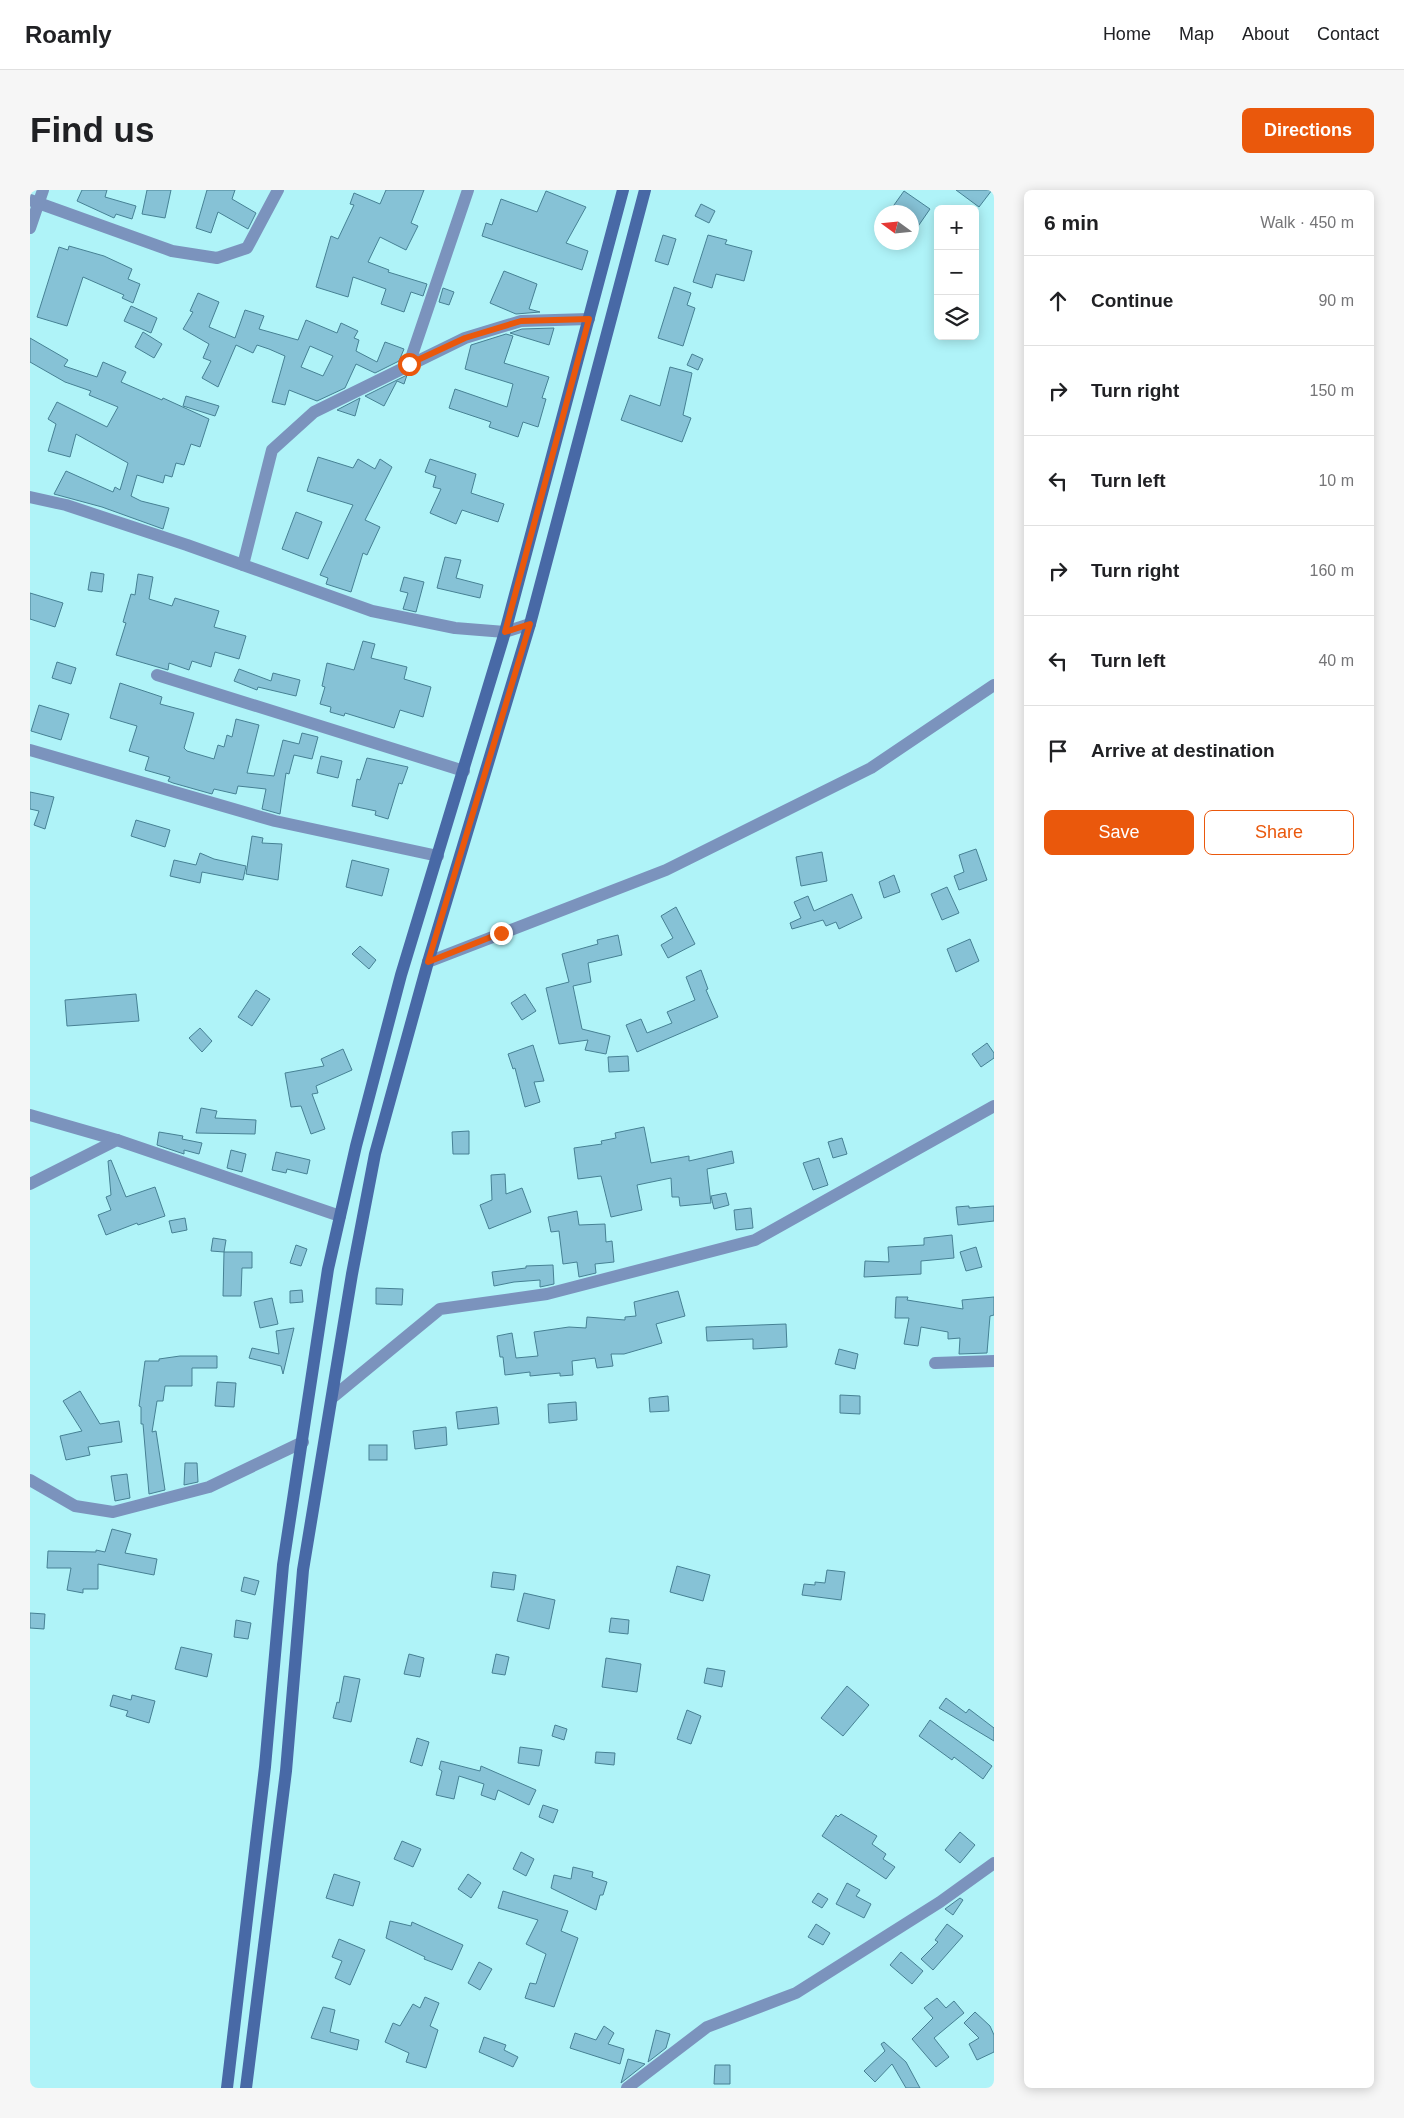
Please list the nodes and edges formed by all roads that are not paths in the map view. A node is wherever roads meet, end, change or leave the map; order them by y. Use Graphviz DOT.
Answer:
graph roads {
  1 [pos="43,190"];
  2 [pos="278,190"];
  3 [pos="468,190"];
  4 [pos="623,190"];
  5 [pos="645,190"];
  6 [pos="34,202"];
  7 [pos="30,228"];
  8 [pos="589,319"];
  9 [pos="409,364"];
  10 [pos="30,497"];
  11 [pos="244,565"];
  12 [pos="530,624"];
  13 [pos="505,632"];
  14 [pos="157,675"];
  15 [pos="994,685"];
  16 [pos="30,750"];
  17 [pos="464,771"];
  18 [pos="438,856"];
  19 [pos="428,962"];
  20 [pos="994,1106"];
  21 [pos="30,1115"];
  22 [pos="117,1140"];
  23 [pos="30,1184"];
  24 [pos="340,1216"];
  25 [pos="994,1361"];
  26 [pos="935,1363"];
  27 [pos="333,1397"];
  28 [pos="303,1442"];
  29 [pos="30,1480"];
  30 [pos="994,1863"];
  31 [pos="227,2088"];
  32 [pos="246,2088"];
  33 [pos="627,2088"];
  1 -- 6 [label="street"];
  2 -- 6 [label="street"];
  3 -- 9 [label="street"];
  4 -- 8 [label="main road"];
  5 -- 12 [label="main road"];
  6 -- 7 [label="street"];
  8 -- 9 [label="street"];
  8 -- 13 [label="main road"];
  9 -- 11 [label="street"];
  10 -- 11 [label="street"];
  11 -- 13 [label="street"];
  12 -- 13 [label="street"];
  12 -- 19 [label="main road"];
  13 -- 17 [label="main road"];
  14 -- 17 [label="street"];
  15 -- 19 [label="street"];
  16 -- 18 [label="street"];
  17 -- 18 [label="main road"];
  18 -- 24 [label="main road"];
  19 -- 27 [label="main road"];
  20 -- 27 [label="street"];
  21 -- 22 [label="street"];
  22 -- 23 [label="street"];
  22 -- 24 [label="street"];
  24 -- 28 [label="main road"];
  25 -- 26 [label="street"];
  27 -- 32 [label="main road"];
  28 -- 29 [label="street"];
  28 -- 31 [label="main road"];
  30 -- 33 [label="street"];
}
